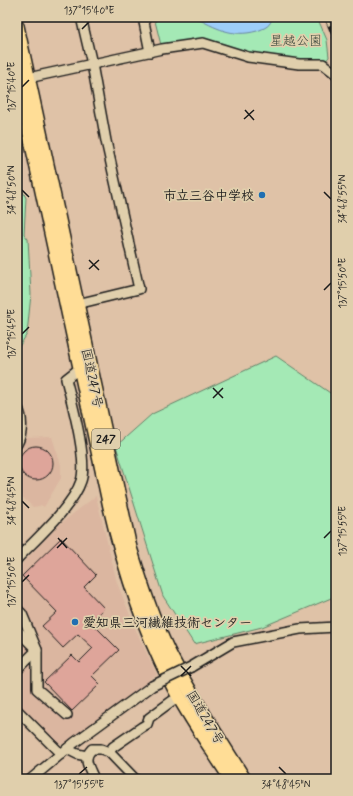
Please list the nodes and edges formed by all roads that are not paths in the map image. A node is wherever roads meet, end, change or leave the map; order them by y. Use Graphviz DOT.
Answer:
graph roads {
  1 [pos="81,17"];
  2 [pos="143,17"];
  3 [pos="17,26"];
  4 [pos="150,52"];
  5 [pos="92,64"];
  6 [pos="336,74"];
  7 [pos="20,79"];
  8 [pos="77,304"];
  9 [pos="80,368"];
  10 [pos="17,406"];
  11 [pos="17,444"];
  12 [pos="17,559"];
  13 [pos="17,609"];
  14 [pos="336,627"];
  15 [pos="17,630"];
  16 [pos="37,650"];
  17 [pos="17,670"];
  18 [pos="172,701"];
  19 [pos="17,710"];
  20 [pos="67,715"];
  21 [pos="64,752"];
  22 [pos="109,752"];
  23 [pos="87,756"];
  24 [pos="31,779"];
  25 [pos="94,779"];
  26 [pos="135,779"];
  27 [pos="231,779"];
  28 [pos="244,779"];
  1 -- 5 [label="street"];
  2 -- 4 [label="street"];
  3 -- 7 [label="highway, 国道247号 / 247"];
  4 -- 5 [label="street"];
  4 -- 6 [label="street"];
  5 -- 7 [label="street"];
  5 -- 8 [label="street"];
  7 -- 8 [label="highway, 国道247号 / 247"];
  7 -- 9 [label="highway, 国道247号 / 247"];
  8 -- 28 [label="highway, 国道247号 / 247"];
  9 -- 12 [label="street"];
  9 -- 27 [label="highway, 国道247号 / 247"];
  10 -- 11 [label="street"];
  13 -- 16 [label="street"];
  14 -- 21 [label="street, bridge"];
  15 -- 16 [label="street"];
  16 -- 17 [label="street"];
  16 -- 20 [label="street"];
  18 -- 22 [label="street"];
  19 -- 21 [label="street"];
  21 -- 23 [label="street"];
  21 -- 24 [label="street"];
  22 -- 23 [label="street"];
  22 -- 26 [label="street"];
  23 -- 25 [label="street"];
}
